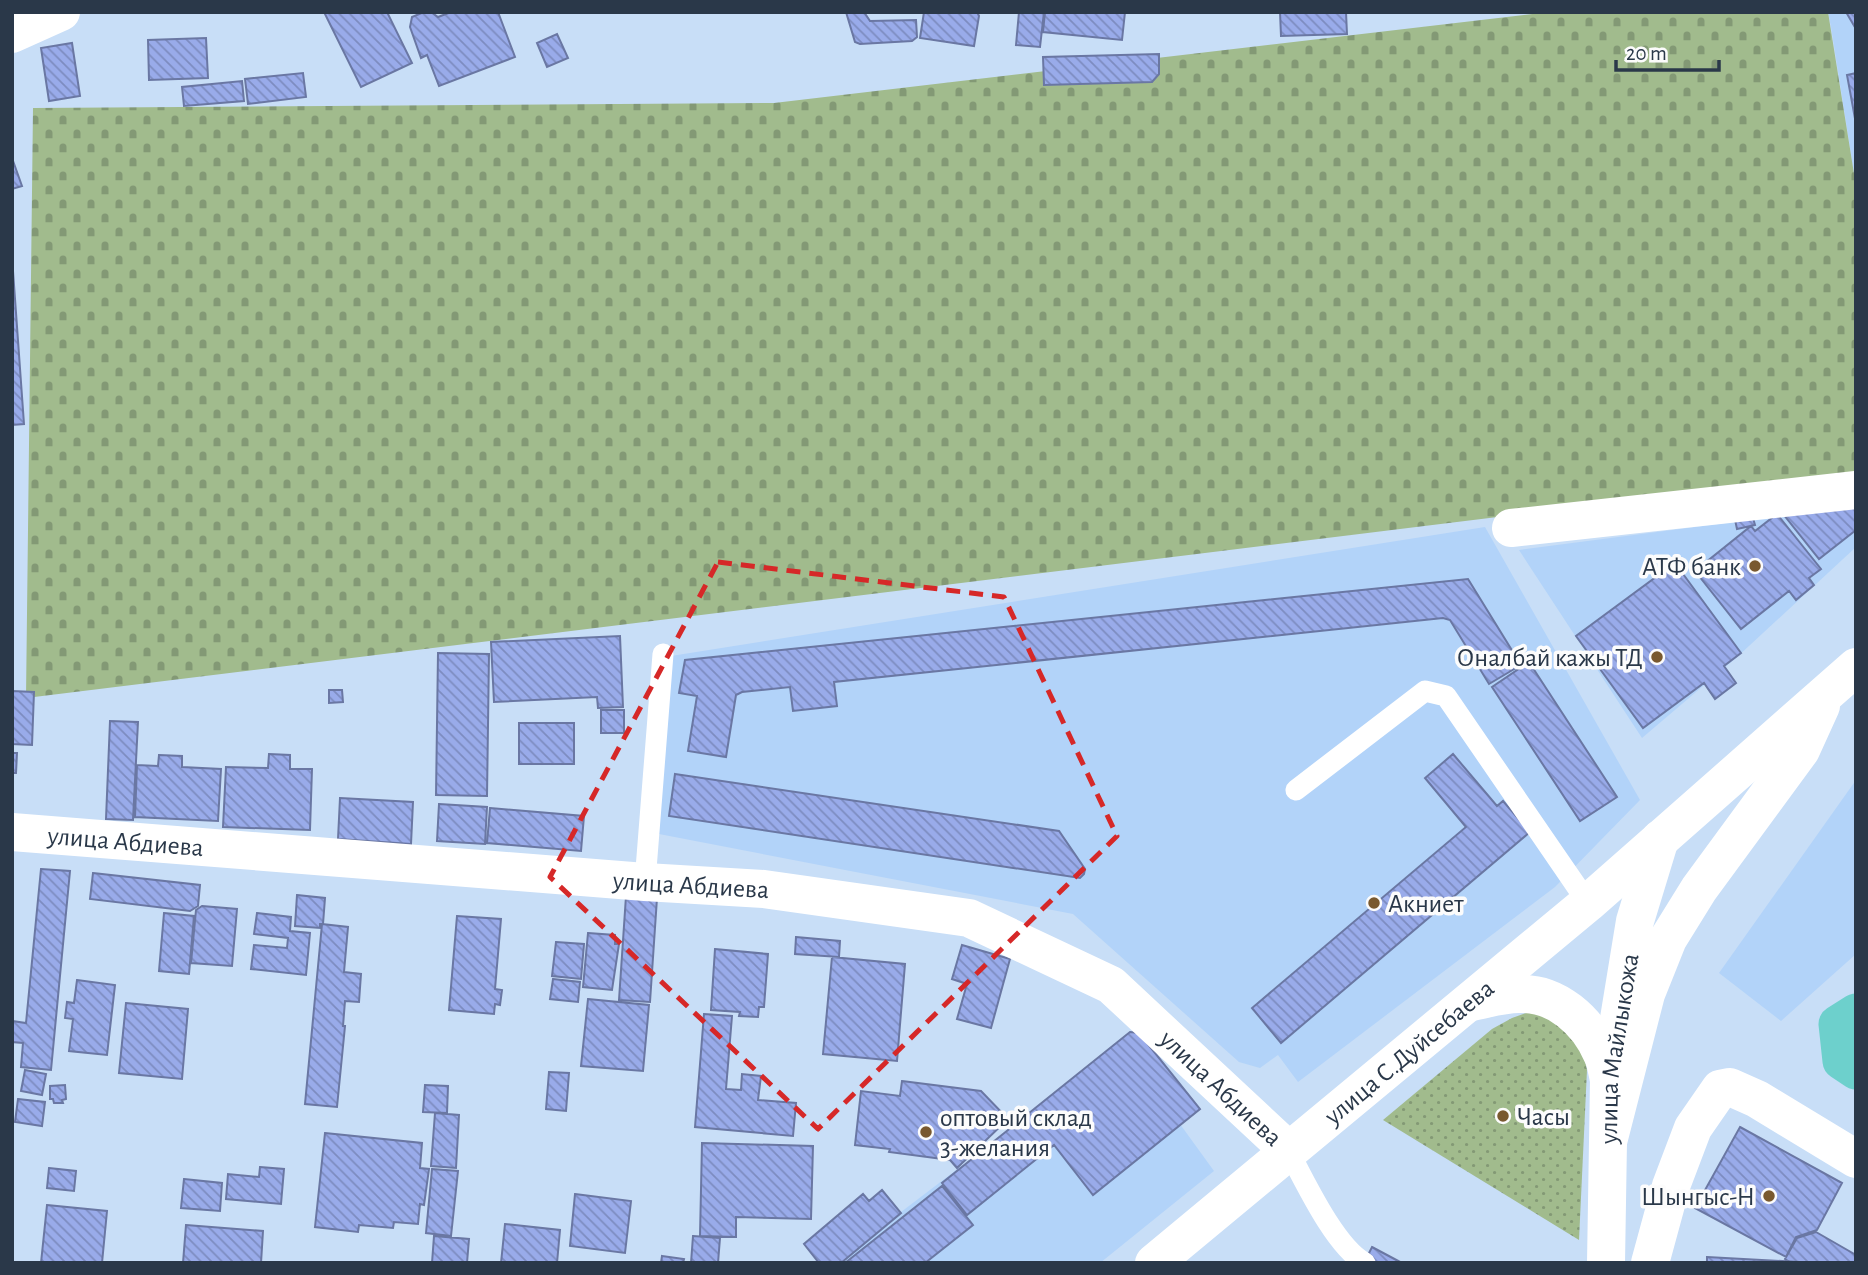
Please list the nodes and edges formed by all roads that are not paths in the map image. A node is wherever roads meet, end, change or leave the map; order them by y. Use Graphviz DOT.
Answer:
graph roads {
  1 [pos="61,12"];
  2 [pos="12,34"];
  3 [pos="1856,490"];
  4 [pos="1511,528"];
  5 [pos="663,654"];
  6 [pos="1856,667"];
  7 [pos="1826,694"];
  8 [pos="1296,790"];
  9 [pos="12,832"];
  10 [pos="1660,839"];
  11 [pos="645,882"];
  12 [pos="1588,903"];
  13 [pos="1469,1003"];
  14 [pos="1609,1080"];
  15 [pos="1608,1142"];
  16 [pos="1288,1150"];
  17 [pos="1856,1159"];
  18 [pos="1154,1263"];
  19 [pos="1365,1263"];
  20 [pos="1606,1263"];
  21 [pos="1650,1263"];
  1 -- 2 [label="street"];
  3 -- 4 [label="street"];
  5 -- 11 [label="lane"];
  6 -- 7 [label="street, улица С.Дуйсебаева"];
  7 -- 10 [label="street, улица С.Дуйсебаева"];
  7 -- 15 [label="street"];
  8 -- 12 [label="lane"];
  9 -- 11 [label="street, улица Абдиева"];
  10 -- 12 [label="street, улица С.Дуйсебаева"];
  10 -- 14 [label="street, улица Майлыкожа"];
  11 -- 16 [label="street, улица Абдиева"];
  12 -- 13 [label="street, улица С.Дуйсебаева"];
  13 -- 14 [label="street"];
  13 -- 16 [label="street, улица С.Дуйсебаева"];
  14 -- 15 [label="street, улица Майлыкожа"];
  15 -- 20 [label="street, улица Майлыкожа"];
  16 -- 18 [label="street, улица С.Дуйсебаева"];
  16 -- 19 [label="lane"];
  17 -- 21 [label="street"];
}
